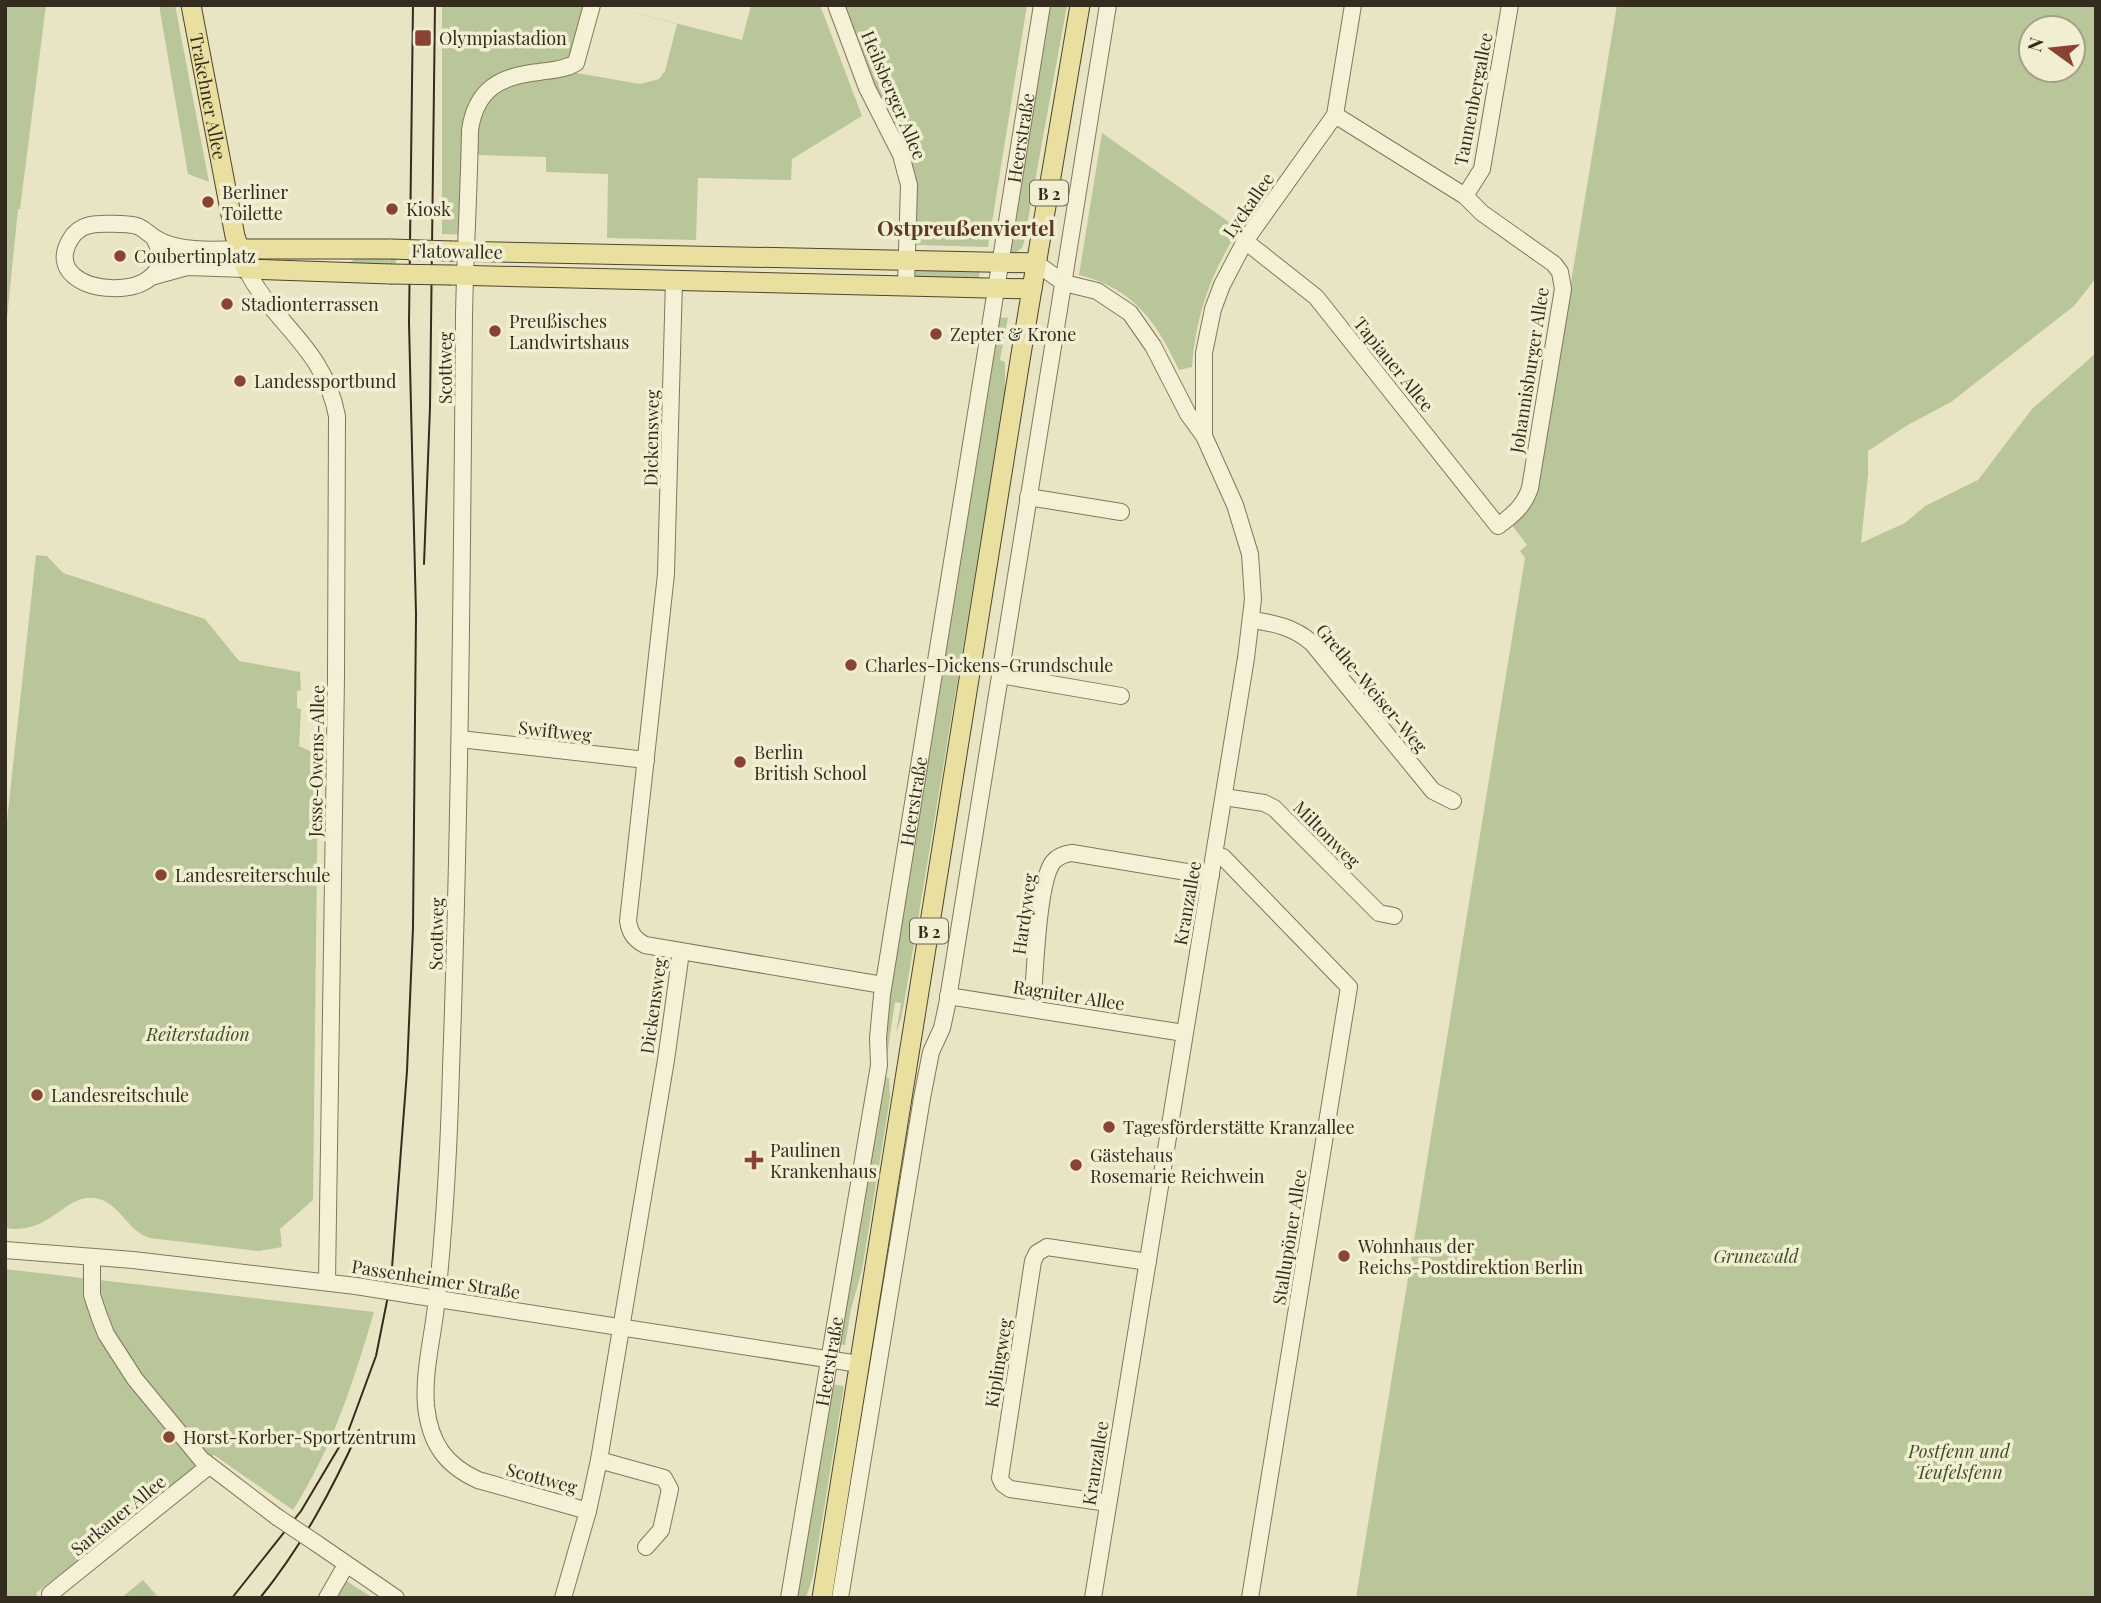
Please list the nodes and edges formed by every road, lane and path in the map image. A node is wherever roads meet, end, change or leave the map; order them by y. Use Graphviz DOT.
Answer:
graph roads {
  1 [pos="191,5"];
  2 [pos="592,5"];
  3 [pos="836,5"];
  4 [pos="1042,5"];
  5 [pos="1080,5"];
  6 [pos="1108,5"];
  7 [pos="1353,5"];
  8 [pos="1510,5"];
  9 [pos="1335,115"];
  10 [pos="1465,196"];
  11 [pos="154,238"];
  12 [pos="1245,241"];
  13 [pos="239,249"];
  14 [pos="459,251"];
  15 [pos="674,257"];
  16 [pos="908,262"];
  17 [pos="999,264"];
  18 [pos="1036,264"];
  19 [pos="246,269"];
  20 [pos="458,275"];
  21 [pos="151,277"];
  22 [pos="674,280"];
  23 [pos="1064,284"];
  24 [pos="906,286"];
  25 [pos="995,289"];
  26 [pos="1032,289"];
  27 [pos="1203,377"];
  28 [pos="1175,387"];
  29 [pos="1205,436"];
  30 [pos="1028,497"];
  31 [pos="1121,512"];
  32 [pos="1498,526"];
  33 [pos="1251,620"];
  34 [pos="1000,675"];
  35 [pos="1121,696"];
  36 [pos="460,740"];
  37 [pos="646,760"];
  38 [pos="1224,797"];
  39 [pos="1453,801"];
  40 [pos="1214,855"];
  41 [pos="1211,876"];
  42 [pos="1394,916"];
  43 [pos="681,952"];
  44 [pos="883,985"];
  45 [pos="948,996"];
  46 [pos="1032,1009"];
  47 [pos="1184,1033"];
  48 [pos="5,1250"];
  49 [pos="92,1256"];
  50 [pos="1148,1262"];
  51 [pos="327,1282"];
  52 [pos="429,1298"];
  53 [pos="621,1326"];
  54 [pos="829,1359"];
  55 [pos="859,1364"];
  56 [pos="599,1460"];
  57 [pos="209,1466"];
  58 [pos="1108,1503"];
  59 [pos="589,1511"];
  60 [pos="646,1547"];
  61 [pos="346,1565"];
  62 [pos="50,1594"];
  63 [pos="327,1598"];
  64 [pos="397,1598"];
  65 [pos="563,1598"];
  66 [pos="789,1598"];
  67 [pos="822,1598"];
  68 [pos="840,1598"];
  69 [pos="1093,1598"];
  70 [pos="1250,1598"];
  1 -- 13 [label="main road, Trakehner Allee"];
  2 -- 14 [label="street, Scottweg"];
  3 -- 16 [label="street, Heilsberger Allee"];
  4 -- 17 [label="street, Heerstraße"];
  5 -- 18 [label="main road, Heerstraße / B 2"];
  6 -- 23 [label="street"];
  7 -- 9 [label="street, Lyckallee"];
  8 -- 10 [label="street, Tannenbergallee"];
  9 -- 10 [label="street, Johannisburger Allee"];
  9 -- 12 [label="street, Lyckallee"];
  10 -- 32 [label="street, Johannisburger Allee"];
  11 -- 13 [label="street"];
  11 -- 21 [label="street"];
  11 -- 21 [label="street"];
  12 -- 27 [label="street, Lyckallee"];
  12 -- 32 [label="street, Tapiauer Allee"];
  13 -- 14 [label="main road, Flatowallee, bridge"];
  13 -- 19 [label="main road, Trakehner Allee"];
  14 -- 15 [label="main road, Flatowallee"];
  14 -- 20 [label="street, Scottweg"];
  15 -- 16 [label="main road, Flatowallee"];
  15 -- 22 [label="main road"];
  16 -- 17 [label="main road, Flatowallee"];
  16 -- 24 [label="street, Heilsberger Allee"];
  17 -- 18 [label="main road, Flatowallee"];
  17 -- 25 [label="street, Heerstraße"];
  18 -- 23 [label="street"];
  18 -- 26 [label="main road, Heerstraße / B 2"];
  19 -- 20 [label="main road, Flatowallee, bridge"];
  19 -- 21 [label="street"];
  19 -- 51 [label="street, Jesse-Owens-Allee"];
  20 -- 22 [label="main road, Flatowallee"];
  20 -- 36 [label="street, Scottweg"];
  22 -- 24 [label="main road, Flatowallee"];
  22 -- 37 [label="street, Dickensweg"];
  23 -- 26 [label="street"];
  23 -- 28 [label="street, Kranzallee"];
  23 -- 30 [label="street"];
  24 -- 25 [label="main road, Flatowallee"];
  25 -- 26 [label="main road, Flatowallee"];
  25 -- 44 [label="street, Heerstraße"];
  26 -- 55 [label="main road, Heerstraße / B 2"];
  27 -- 28 [label="street"];
  27 -- 29 [label="street, Lyckallee"];
  28 -- 29 [label="street, Kranzallee"];
  29 -- 33 [label="street, Kranzallee"];
  30 -- 31 [label="street"];
  30 -- 34 [label="street"];
  33 -- 38 [label="street, Kranzallee"];
  33 -- 39 [label="street, Grethe-Weiser-Weg"];
  34 -- 35 [label="street"];
  34 -- 45 [label="street"];
  36 -- 37 [label="street, Swiftweg"];
  36 -- 52 [label="street, Scottweg"];
  37 -- 43 [label="street, Dickensweg"];
  38 -- 40 [label="street, Kranzallee"];
  38 -- 42 [label="street, Miltonweg"];
  40 -- 41 [label="street, Kranzallee"];
  40 -- 70 [label="street, Stallupöner Allee"];
  41 -- 46 [label="street, Hardyweg"];
  41 -- 47 [label="street, Kranzallee"];
  43 -- 44 [label="street"];
  43 -- 53 [label="street, Dickensweg"];
  44 -- 54 [label="street, Heerstraße"];
  45 -- 46 [label="street, Ragniter Allee"];
  45 -- 68 [label="street"];
  46 -- 47 [label="street, Ragniter Allee"];
  47 -- 50 [label="street, Kranzallee"];
  48 -- 49 [label="street, Passenheimer Straße"];
  49 -- 51 [label="street, Passenheimer Straße"];
  49 -- 57 [label="street"];
  50 -- 58 [label="street, Kranzallee"];
  50 -- 58 [label="street, Kiplingweg"];
  51 -- 52 [label="street, Passenheimer Straße, bridge"];
  52 -- 53 [label="street, Passenheimer Straße"];
  52 -- 59 [label="street, Scottweg"];
  53 -- 54 [label="street, Passenheimer Straße"];
  53 -- 56 [label="street, Dickensweg"];
  54 -- 55 [label="street, Passenheimer Straße"];
  54 -- 66 [label="street, Heerstraße"];
  55 -- 67 [label="main road, Heerstraße / B 2"];
  56 -- 59 [label="street, Dickensweg"];
  56 -- 60 [label="street"];
  57 -- 61 [label="street, bridge"];
  57 -- 62 [label="street, Sarkauer Allee"];
  58 -- 69 [label="street, Kranzallee"];
  59 -- 65 [label="street, Dickensweg"];
  61 -- 63 [label="street"];
  61 -- 64 [label="street"];
}
